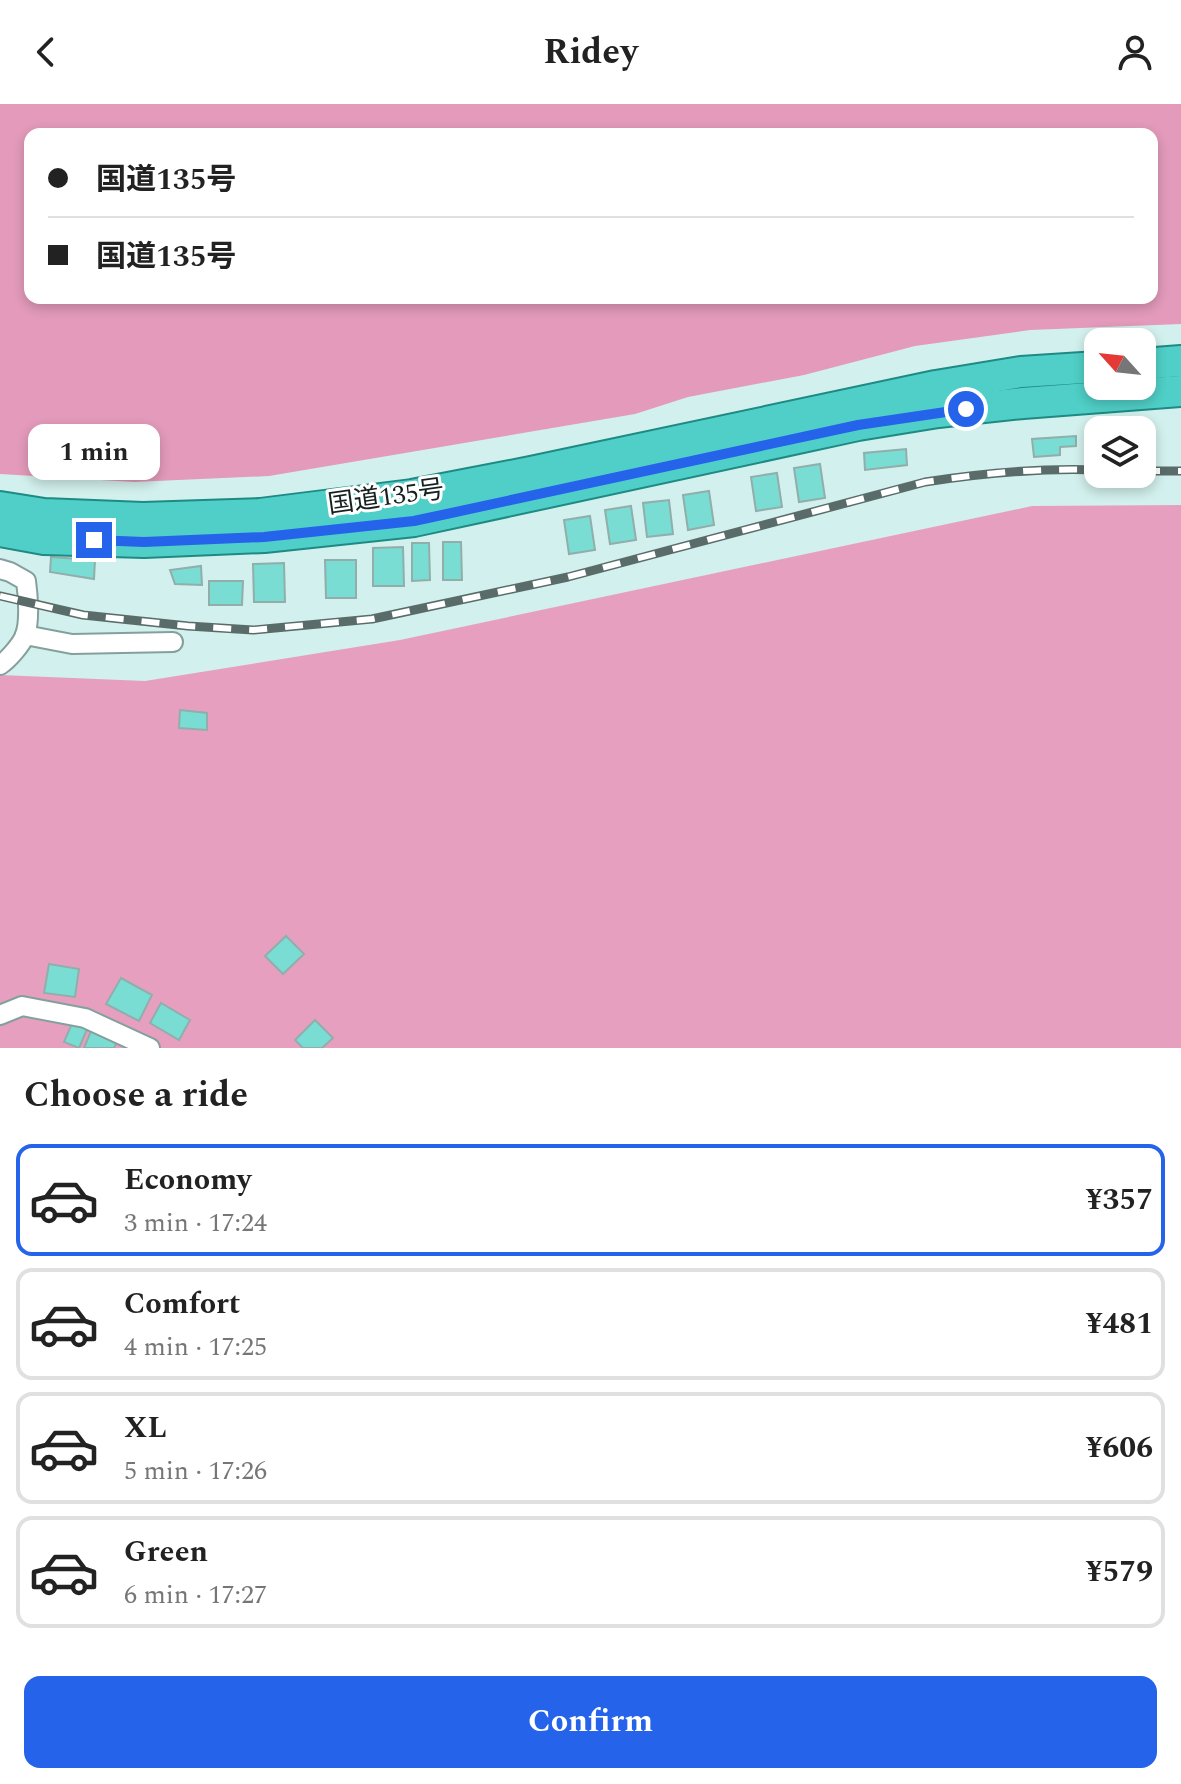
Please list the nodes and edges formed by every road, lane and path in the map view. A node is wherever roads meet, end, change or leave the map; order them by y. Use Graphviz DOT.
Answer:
graph roads {
  1 [pos="1181,361"];
  2 [pos="1156,363"];
  3 [pos="1084,368"];
  4 [pos="1181,391"];
  5 [pos="0,507"];
  6 [pos="0,531"];
  7 [pos="0,569"];
  8 [pos="25,635"];
  9 [pos="173,642"];
  10 [pos="0,665"];
  11 [pos="0,1015"];
  12 [pos="125,1043"];
  13 [pos="150,1048"];
  1 -- 2 [label="highway"];
  3 -- 5 [label="highway, 国道135号"];
  4 -- 6 [label="highway, 国道135号"];
  7 -- 8 [label="street"];
  8 -- 9 [label="street"];
  8 -- 10 [label="street"];
  11 -- 12 [label="street"];
  12 -- 13 [label="street"];
}
